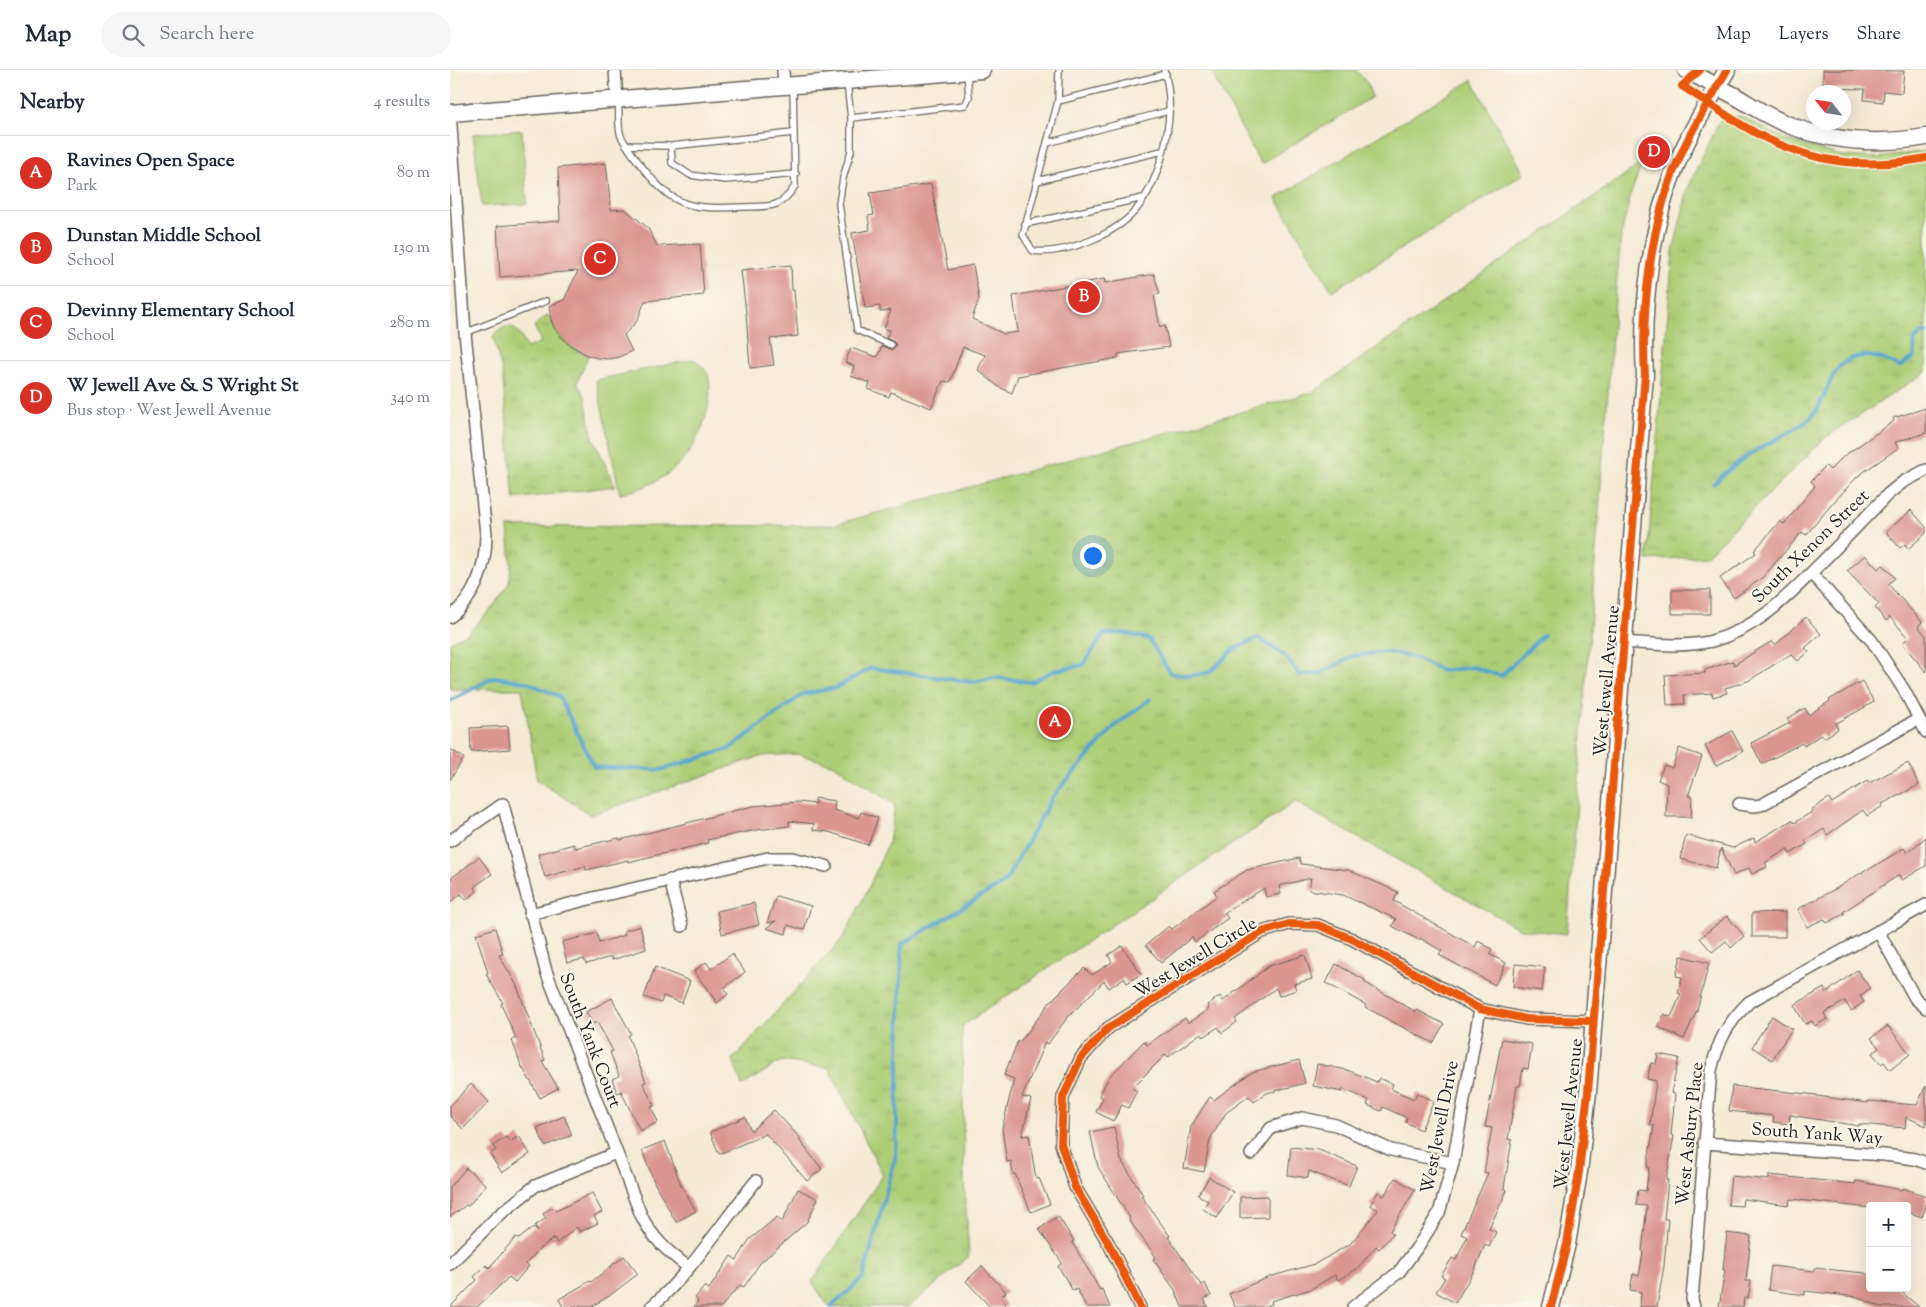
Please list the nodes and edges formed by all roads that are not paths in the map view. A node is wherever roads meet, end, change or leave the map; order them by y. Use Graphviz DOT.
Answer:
graph roads {
  1 [pos="615,70"];
  2 [pos="1059,70"];
  3 [pos="1686,70"];
  4 [pos="1727,70"];
  5 [pos="974,71"];
  6 [pos="1165,72"];
  7 [pos="787,80"];
  8 [pos="847,81"];
  9 [pos="1717,86"];
  10 [pos="617,100"];
  11 [pos="1058,101"];
  12 [pos="1168,111"];
  13 [pos="450,112"];
  14 [pos="851,118"];
  15 [pos="793,133"];
  16 [pos="1926,137"];
  17 [pos="1047,143"];
  18 [pos="628,146"];
  19 [pos="671,146"];
  20 [pos="1162,151"];
  21 [pos="796,174"];
  22 [pos="1037,182"];
  23 [pos="1143,198"];
  24 [pos="1025,224"];
  25 [pos="455,266"];
  26 [pos="546,301"];
  27 [pos="465,333"];
  28 [pos="891,345"];
  29 [pos="1926,470"];
  30 [pos="1811,573"];
  31 [pos="450,617"];
  32 [pos="1624,642"];
  33 [pos="1919,719"];
  34 [pos="1926,732"];
  35 [pos="1739,804"];
  36 [pos="450,841"];
  37 [pos="826,866"];
  38 [pos="670,880"];
  39 [pos="1926,905"];
  40 [pos="530,914"];
  41 [pos="682,926"];
  42 [pos="1878,931"];
  43 [pos="1926,1008"];
  44 [pos="1480,1009"];
  45 [pos="1593,1021"];
  46 [pos="1704,1143"];
  47 [pos="616,1153"];
  48 [pos="1251,1154"];
  49 [pos="1453,1163"];
  50 [pos="1926,1163"];
  51 [pos="756,1181"];
  52 [pos="450,1264"];
  53 [pos="688,1267"];
  54 [pos="651,1307"];
  55 [pos="1140,1307"];
  56 [pos="1352,1307"];
  57 [pos="1551,1307"];
  58 [pos="1694,1307"];
  1 -- 10 [label="street"];
  2 -- 11 [label="lane"];
  3 -- 9 [label="main road"];
  4 -- 9 [label="main road, West Jewell Avenue"];
  5 -- 8 [label="main road"];
  5 -- 14 [label="lane"];
  6 -- 11 [label="lane"];
  6 -- 12 [label="lane"];
  7 -- 8 [label="main road"];
  7 -- 10 [label="main road"];
  7 -- 15 [label="lane"];
  8 -- 14 [label="lane"];
  9 -- 16 [label="main road"];
  9 -- 32 [label="main road, West Jewell Avenue"];
  10 -- 13 [label="main road"];
  10 -- 18 [label="lane"];
  11 -- 17 [label="lane"];
  12 -- 17 [label="lane"];
  12 -- 20 [label="lane"];
  13 -- 25 [label="street"];
  14 -- 28 [label="lane"];
  15 -- 19 [label="lane"];
  15 -- 21 [label="lane"];
  17 -- 22 [label="lane"];
  18 -- 19 [label="lane"];
  18 -- 21 [label="lane"];
  19 -- 21 [label="lane"];
  20 -- 22 [label="lane"];
  20 -- 23 [label="lane"];
  22 -- 24 [label="lane"];
  23 -- 24 [label="lane"];
  23 -- 24 [label="lane"];
  25 -- 27 [label="street"];
  26 -- 27 [label="lane"];
  27 -- 31 [label="street"];
  29 -- 30 [label="street, South Xenon Street"];
  30 -- 32 [label="street, South Xenon Street"];
  30 -- 33 [label="street"];
  32 -- 45 [label="main road, West Jewell Avenue"];
  33 -- 34 [label="street"];
  33 -- 35 [label="street"];
  36 -- 40 [label="street, South Yank Court"];
  37 -- 38 [label="street"];
  38 -- 40 [label="street"];
  38 -- 41 [label="street"];
  39 -- 42 [label="street, West Asbury Place"];
  40 -- 47 [label="street, South Yank Court"];
  42 -- 43 [label="street"];
  42 -- 46 [label="street, West Asbury Place"];
  44 -- 45 [label="street, West Jewell Circle"];
  44 -- 49 [label="street, West Jewell Drive"];
  44 -- 55 [label="street, West Jewell Circle"];
  45 -- 57 [label="main road, West Jewell Avenue"];
  46 -- 50 [label="street, South Yank Way"];
  46 -- 58 [label="street, West Asbury Place"];
  47 -- 52 [label="street"];
  47 -- 53 [label="street, South Yank Court"];
  48 -- 49 [label="street"];
  49 -- 56 [label="street, West Jewell Drive"];
  51 -- 53 [label="street"];
  53 -- 54 [label="street"];
}
